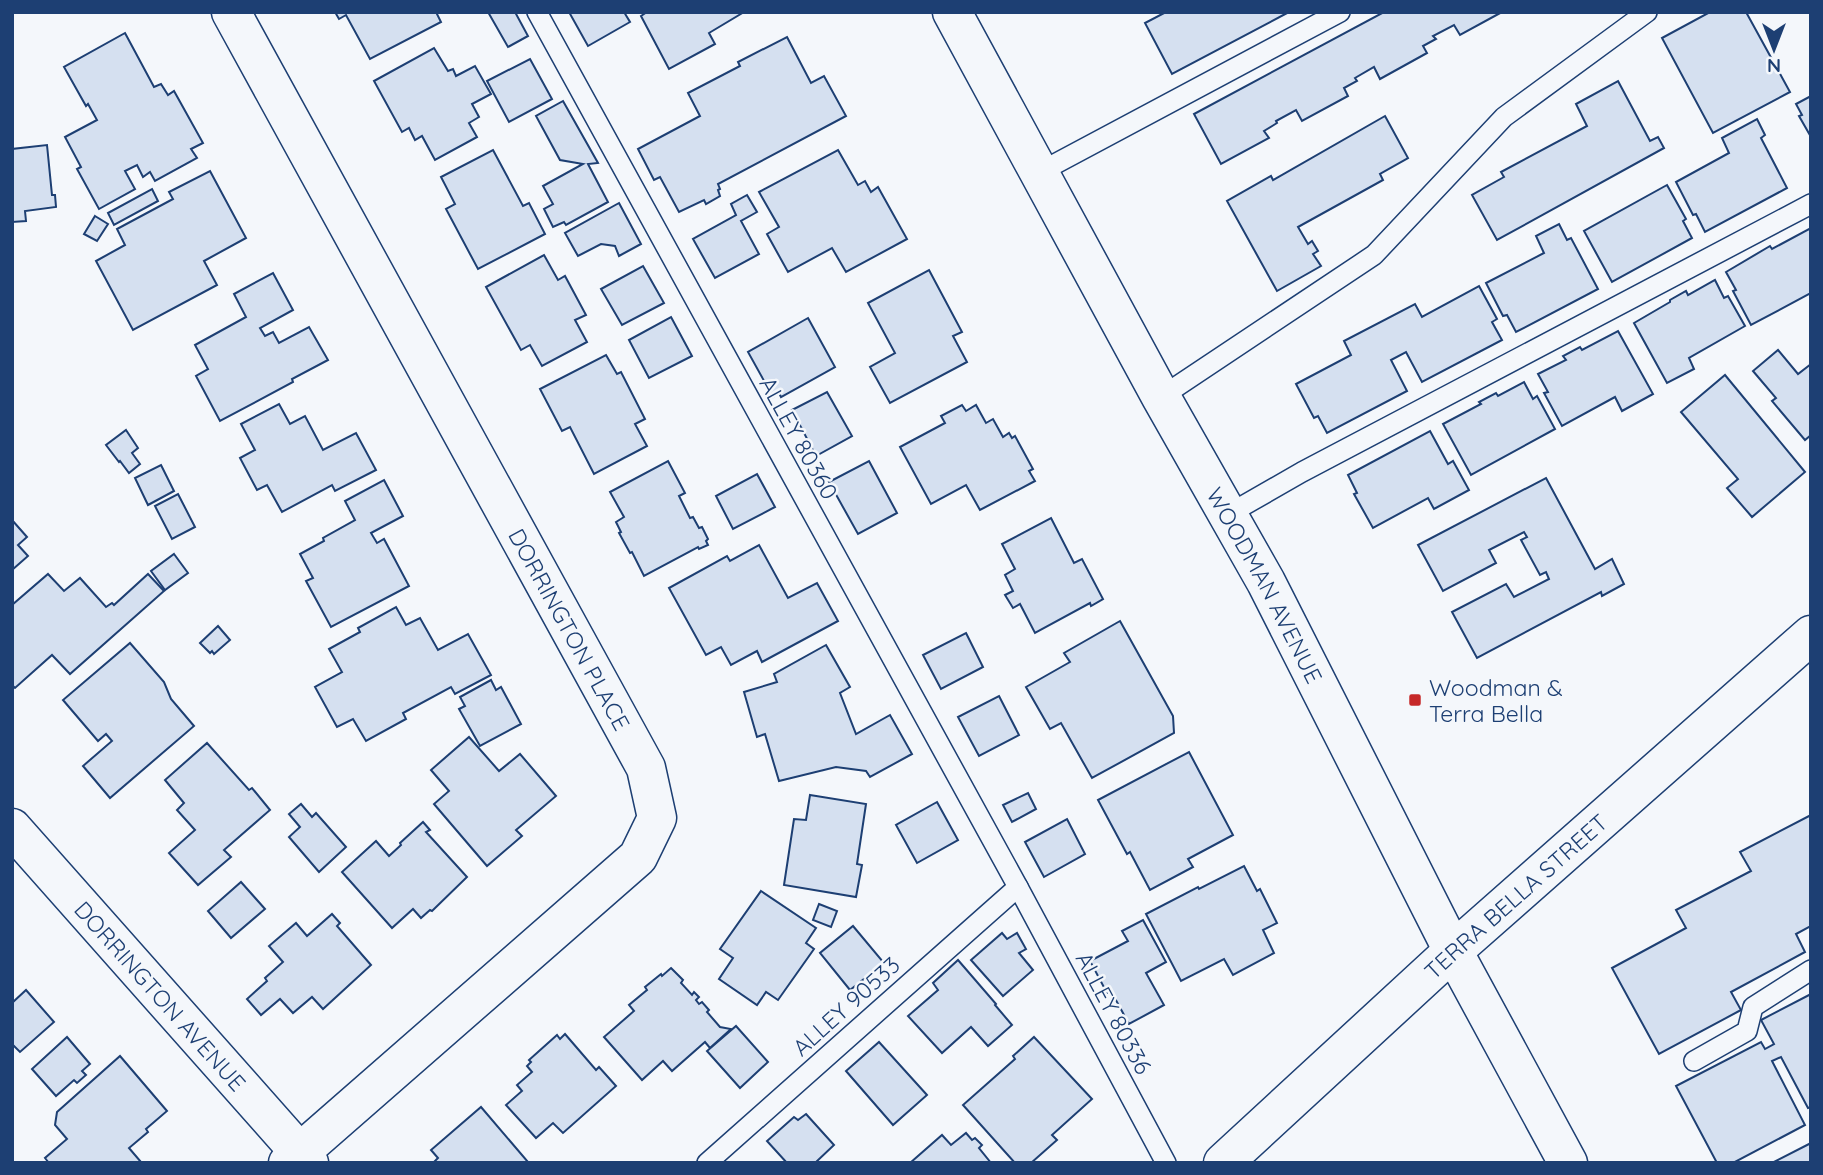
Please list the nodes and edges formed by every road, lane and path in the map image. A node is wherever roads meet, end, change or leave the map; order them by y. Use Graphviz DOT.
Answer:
graph roads {
  1 [pos="231,12"];
  2 [pos="537,12"];
  3 [pos="952,12"];
  4 [pos="1340,12"];
  5 [pos="1647,12"];
  6 [pos="1040,173"];
  7 [pos="1811,204"];
  8 [pos="1161,397"];
  9 [pos="1227,514"];
  10 [pos="1811,635"];
  11 [pos="12,828"];
  12 [pos="1018,887"];
  13 [pos="1453,950"];
  14 [pos="1811,970"];
  15 [pos="1694,1061"];
  16 [pos="299,1159"];
  17 [pos="707,1163"];
  18 [pos="1166,1163"];
  19 [pos="1223,1163"];
  20 [pos="1568,1163"];
  1 -- 16 [label="main road, DORRINGTON PLACE"];
  2 -- 12 [label="lane, ALLEY 80360"];
  3 -- 6 [label="main road, WOODMAN AVENUE"];
  4 -- 6 [label="lane"];
  5 -- 8 [label="lane"];
  6 -- 8 [label="main road, WOODMAN AVENUE"];
  7 -- 9 [label="lane"];
  8 -- 9 [label="main road, WOODMAN AVENUE"];
  9 -- 13 [label="main road, WOODMAN AVENUE"];
  10 -- 13 [label="main road, TERRA BELLA STREET"];
  11 -- 16 [label="main road, DORRINGTON AVENUE"];
  12 -- 17 [label="lane, ALLEY 90533"];
  12 -- 18 [label="lane, ALLEY 80336"];
  13 -- 19 [label="main road, TERRA BELLA STREET"];
  13 -- 20 [label="main road, WOODMAN AVENUE"];
  14 -- 15 [label="lane"];
}
